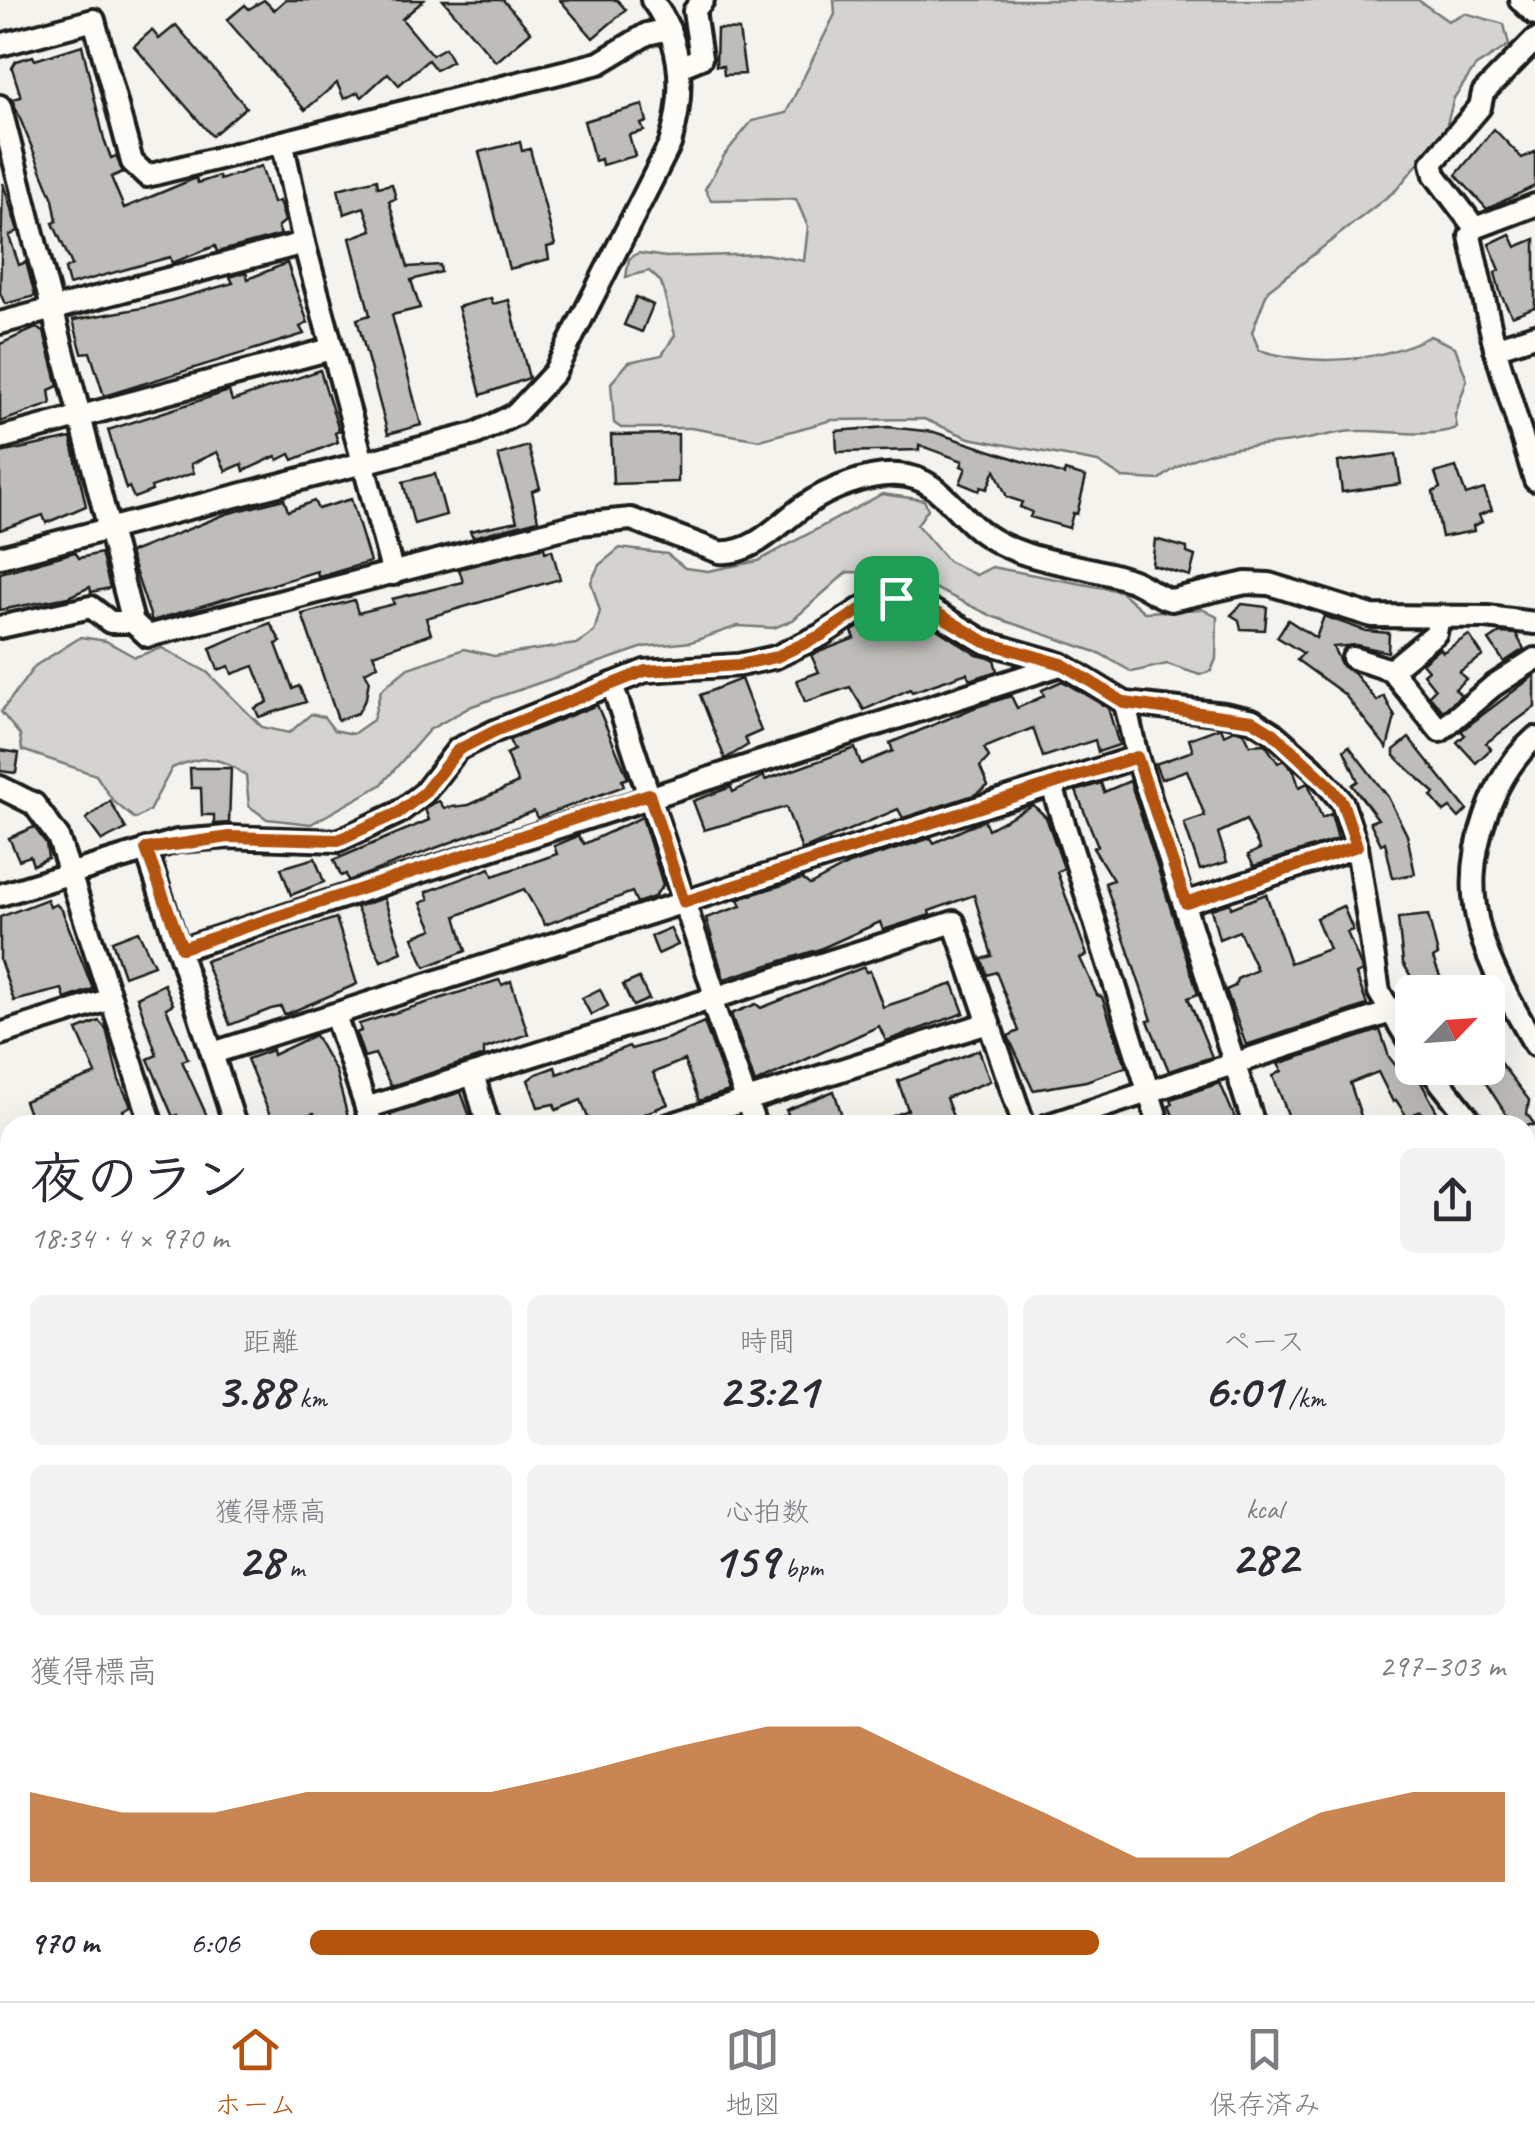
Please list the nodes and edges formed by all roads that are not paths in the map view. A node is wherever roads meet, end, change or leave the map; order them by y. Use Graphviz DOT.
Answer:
graph roads {
  1 [pos="652,0"];
  2 [pos="703,0"];
  3 [pos="1520,0"];
  4 [pos="1535,14"];
  5 [pos="669,29"];
  6 [pos="1535,40"];
  7 [pos="0,45"];
  8 [pos="679,67"];
  9 [pos="0,106"];
  10 [pos="283,144"];
  11 [pos="1535,205"];
  12 [pos="1474,228"];
  13 [pos="304,243"];
  14 [pos="53,309"];
  15 [pos="0,323"];
  16 [pos="1535,336"];
  17 [pos="1495,348"];
  18 [pos="331,349"];
  19 [pos="80,416"];
  20 [pos="0,438"];
  21 [pos="364,462"];
  22 [pos="1534,471"];
  23 [pos="111,528"];
  24 [pos="0,557"];
  25 [pos="393,574"];
  26 [pos="1440,617"];
  27 [pos="134,622"];
  28 [pos="1535,623"];
  29 [pos="0,627"];
  30 [pos="1354,658"];
  31 [pos="1535,659"];
  32 [pos="1062,664"];
  33 [pos="1390,670"];
  34 [pos="612,684"];
  35 [pos="1125,703"];
  36 [pos="1535,738"];
  37 [pos="1137,757"];
  38 [pos="1052,786"];
  39 [pos="0,787"];
  40 [pos="649,794"];
  41 [pos="1357,846"];
  42 [pos="146,849"];
  43 [pos="72,871"];
  44 [pos="0,894"];
  45 [pos="684,902"];
  46 [pos="1186,903"];
  47 [pos="182,948"];
  48 [pos="112,999"];
  49 [pos="714,999"];
  50 [pos="1388,1013"];
  51 [pos="336,1016"];
  52 [pos="988,1023"];
  53 [pos="1395,1023"];
  54 [pos="0,1034"];
  55 [pos="1535,1045"];
  56 [pos="213,1053"];
  57 [pos="1234,1063"];
  58 [pos="473,1074"];
  59 [pos="1442,1085"];
  60 [pos="1149,1092"];
  61 [pos="746,1100"];
  62 [pos="144,1115"];
  63 [pos="232,1115"];
  64 [pos="369,1115"];
  65 [pos="371,1115"];
  66 [pos="485,1115"];
  67 [pos="700,1115"];
  68 [pos="751,1115"];
  69 [pos="1020,1115"];
  70 [pos="1079,1115"];
  71 [pos="1156,1115"];
  72 [pos="1251,1115"];
  73 [pos="1466,1115"];
  1 -- 5 [label="street"];
  2 -- 8 [label="street"];
  3 -- 4 [label="street"];
  5 -- 8 [label="street"];
  5 -- 10 [label="street"];
  6 -- 12 [label="street"];
  7 -- 10 [label="street"];
  8 -- 21 [label="street"];
  9 -- 14 [label="street"];
  10 -- 13 [label="street"];
  11 -- 12 [label="street"];
  12 -- 17 [label="street"];
  13 -- 14 [label="street"];
  13 -- 18 [label="street"];
  14 -- 15 [label="street"];
  14 -- 19 [label="street"];
  16 -- 17 [label="street"];
  17 -- 22 [label="street"];
  18 -- 19 [label="street"];
  18 -- 21 [label="street"];
  19 -- 20 [label="street"];
  19 -- 23 [label="street"];
  21 -- 23 [label="street"];
  21 -- 25 [label="street"];
  23 -- 24 [label="street"];
  23 -- 27 [label="street"];
  25 -- 26 [label="street"];
  25 -- 27 [label="street"];
  26 -- 28 [label="street"];
  26 -- 33 [label="street"];
  27 -- 29 [label="street"];
  30 -- 33 [label="street"];
  31 -- 33 [label="street"];
  32 -- 34 [label="street"];
  32 -- 35 [label="street"];
  32 -- 40 [label="street"];
  34 -- 40 [label="street"];
  34 -- 42 [label="street"];
  35 -- 37 [label="street"];
  35 -- 41 [label="street"];
  36 -- 55 [label="street"];
  37 -- 38 [label="street"];
  37 -- 46 [label="street"];
  38 -- 45 [label="street"];
  38 -- 60 [label="street"];
  39 -- 43 [label="street"];
  40 -- 45 [label="street"];
  40 -- 47 [label="street"];
  41 -- 46 [label="street"];
  41 -- 50 [label="street"];
  42 -- 43 [label="street"];
  42 -- 47 [label="street"];
  43 -- 44 [label="street"];
  43 -- 48 [label="street"];
  45 -- 49 [label="street"];
  45 -- 51 [label="street"];
  46 -- 57 [label="street"];
  47 -- 56 [label="street"];
  48 -- 54 [label="street"];
  48 -- 62 [label="street"];
  49 -- 52 [label="street"];
  49 -- 58 [label="street"];
  49 -- 61 [label="street"];
  50 -- 53 [label="street"];
  50 -- 57 [label="street"];
  51 -- 56 [label="street"];
  51 -- 64 [label="street"];
  52 -- 61 [label="street"];
  52 -- 69 [label="street"];
  56 -- 63 [label="street"];
  57 -- 60 [label="street"];
  57 -- 72 [label="street"];
  58 -- 65 [label="street"];
  58 -- 66 [label="street"];
  59 -- 73 [label="street"];
  60 -- 70 [label="street"];
  60 -- 71 [label="street"];
  61 -- 67 [label="street"];
  61 -- 68 [label="street"];
}
